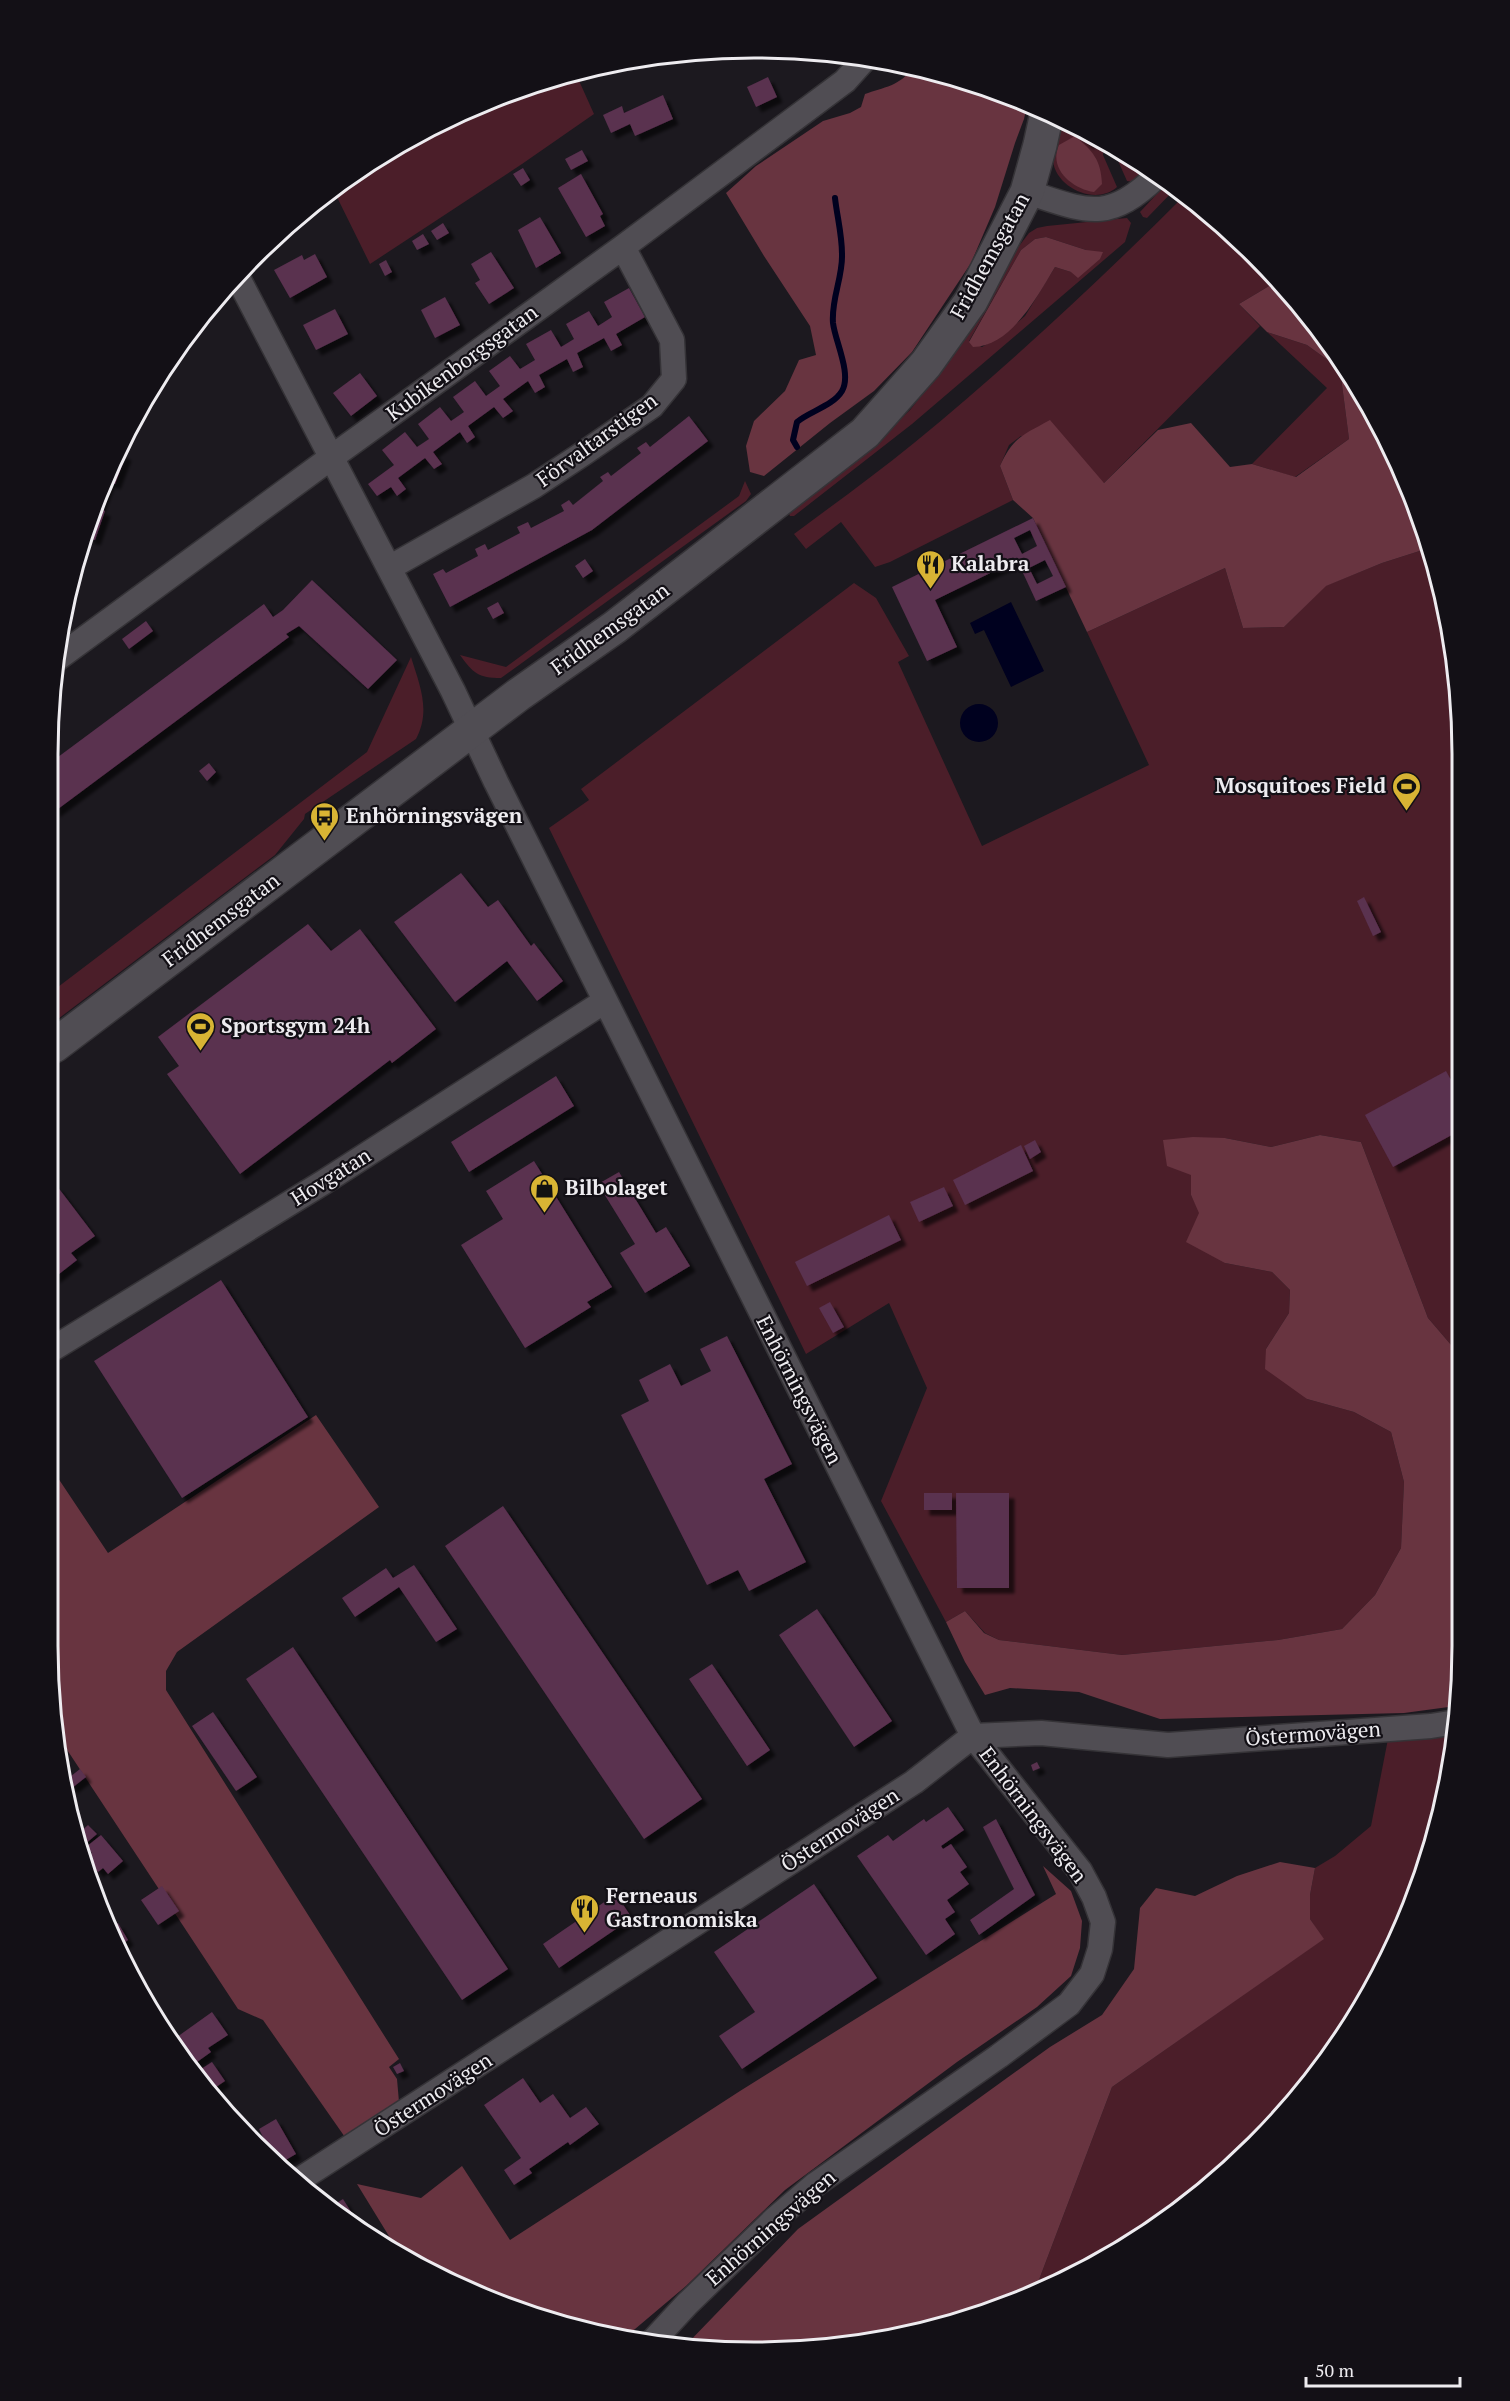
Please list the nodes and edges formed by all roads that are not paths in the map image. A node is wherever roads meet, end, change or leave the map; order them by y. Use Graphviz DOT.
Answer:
graph roads {
  1 [pos="858,66"];
  2 [pos="1045,122"];
  3 [pos="1150,182"];
  4 [pos="1027,192"];
  5 [pos="623,247"];
  6 [pos="242,285"];
  7 [pos="332,457"];
  8 [pos="389,568"];
  9 [pos="66,652"];
  10 [pos="471,731"];
  11 [pos="605,1001"];
  12 [pos="58,1043"];
  13 [pos="58,1346"];
  14 [pos="1447,1723"];
  15 [pos="973,1737"];
  16 [pos="304,2177"];
  17 [pos="658,2336"];
  1 -- 5 [label="street, Kubikenborgsgatan"];
  2 -- 4 [label="street, Fridhemsgatan"];
  3 -- 4 [label="street"];
  4 -- 10 [label="street, Fridhemsgatan"];
  5 -- 7 [label="street, Kubikenborgsgatan"];
  5 -- 8 [label="street, Förvaltarstigen"];
  6 -- 7 [label="street, Enhörningsvägen"];
  7 -- 8 [label="street, Enhörningsvägen"];
  7 -- 9 [label="street, Kubikenborgsgatan"];
  8 -- 10 [label="street, Enhörningsvägen"];
  10 -- 11 [label="street, Enhörningsvägen"];
  10 -- 12 [label="street, Fridhemsgatan"];
  11 -- 13 [label="street, Hovgatan"];
  11 -- 15 [label="street, Enhörningsvägen"];
  14 -- 15 [label="street, Östermovägen"];
  15 -- 16 [label="street, Östermovägen"];
  15 -- 17 [label="street, Enhörningsvägen"];
}
